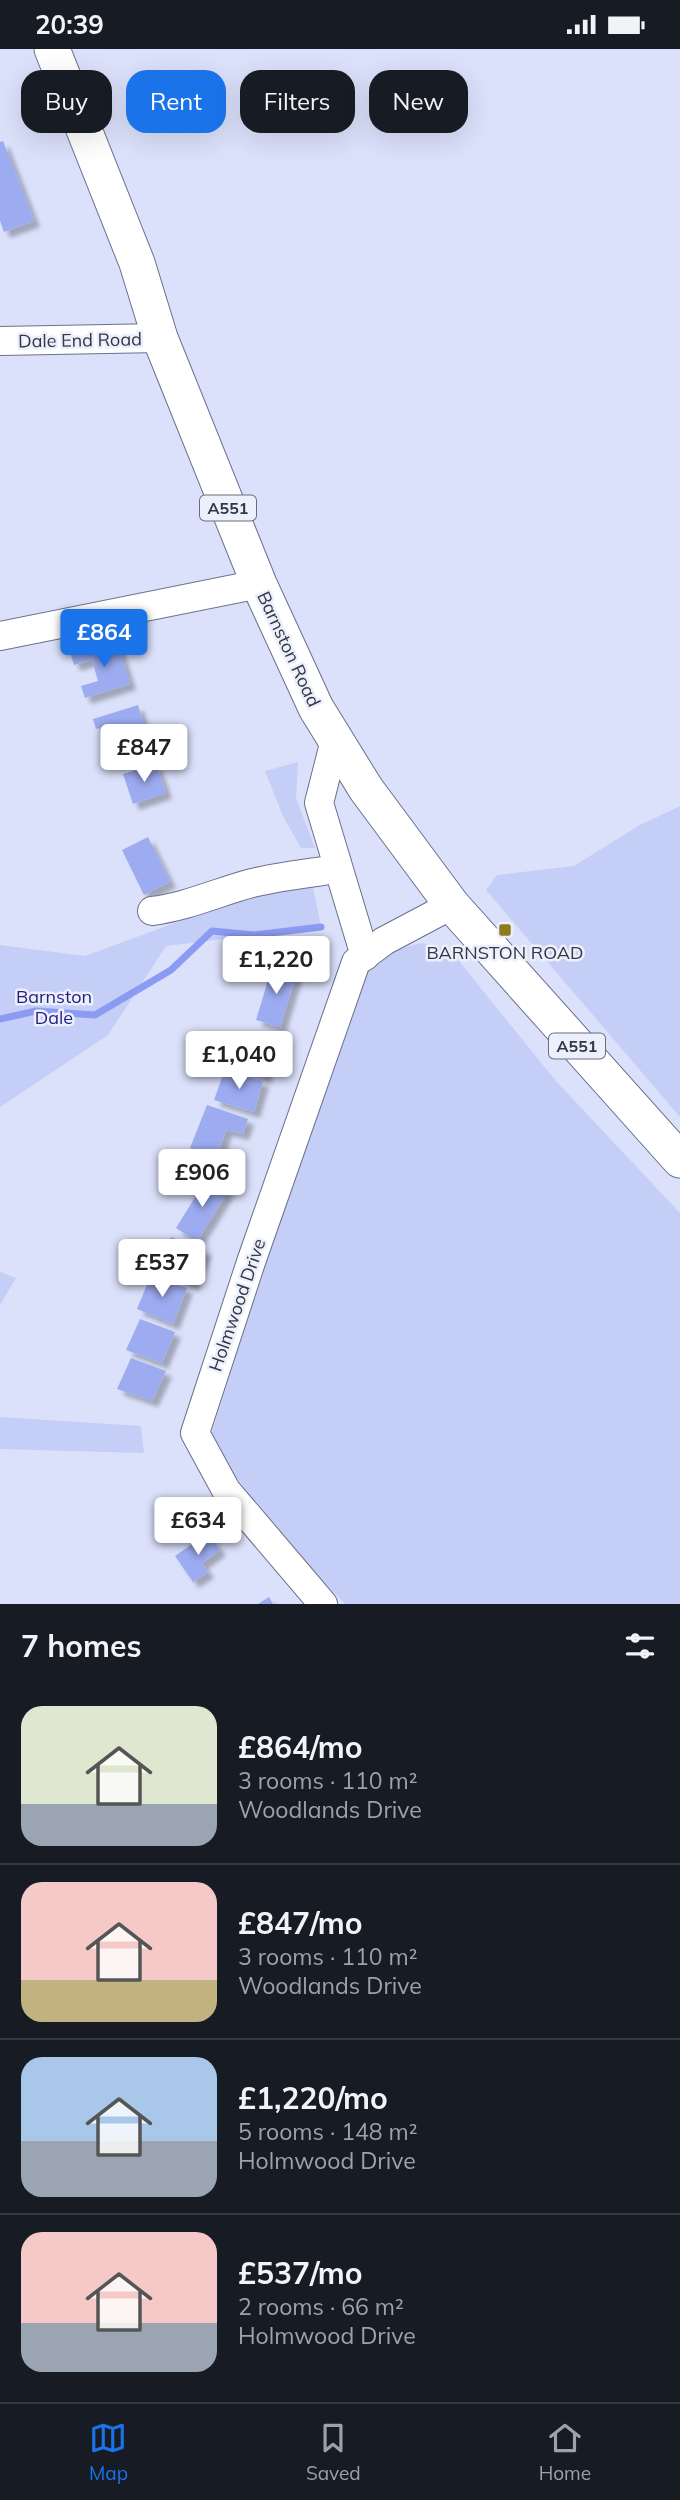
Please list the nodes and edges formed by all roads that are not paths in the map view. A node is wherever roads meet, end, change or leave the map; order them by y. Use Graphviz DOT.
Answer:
graph roads {
  1 [pos="52,49"];
  2 [pos="160,338"];
  3 [pos="0,341"];
  4 [pos="259,584"];
  5 [pos="0,636"];
  6 [pos="335,740"];
  7 [pos="338,869"];
  8 [pos="452,905"];
  9 [pos="152,911"];
  10 [pos="365,956"];
  11 [pos="680,1160"];
  12 [pos="323,1604"];
  1 -- 2 [label="main road, Barnston Road / A551"];
  2 -- 3 [label="street, Dale End Road"];
  2 -- 4 [label="main road, Barnston Road / A551"];
  4 -- 5 [label="street"];
  4 -- 6 [label="main road, Barnston Road / A551"];
  6 -- 7 [label="street"];
  6 -- 8 [label="main road, Barnston Road / A551"];
  7 -- 9 [label="street"];
  7 -- 10 [label="street"];
  8 -- 10 [label="street, Holmwood Drive"];
  8 -- 11 [label="main road, Barnston Road / A551"];
  10 -- 12 [label="street, Holmwood Drive"];
}
